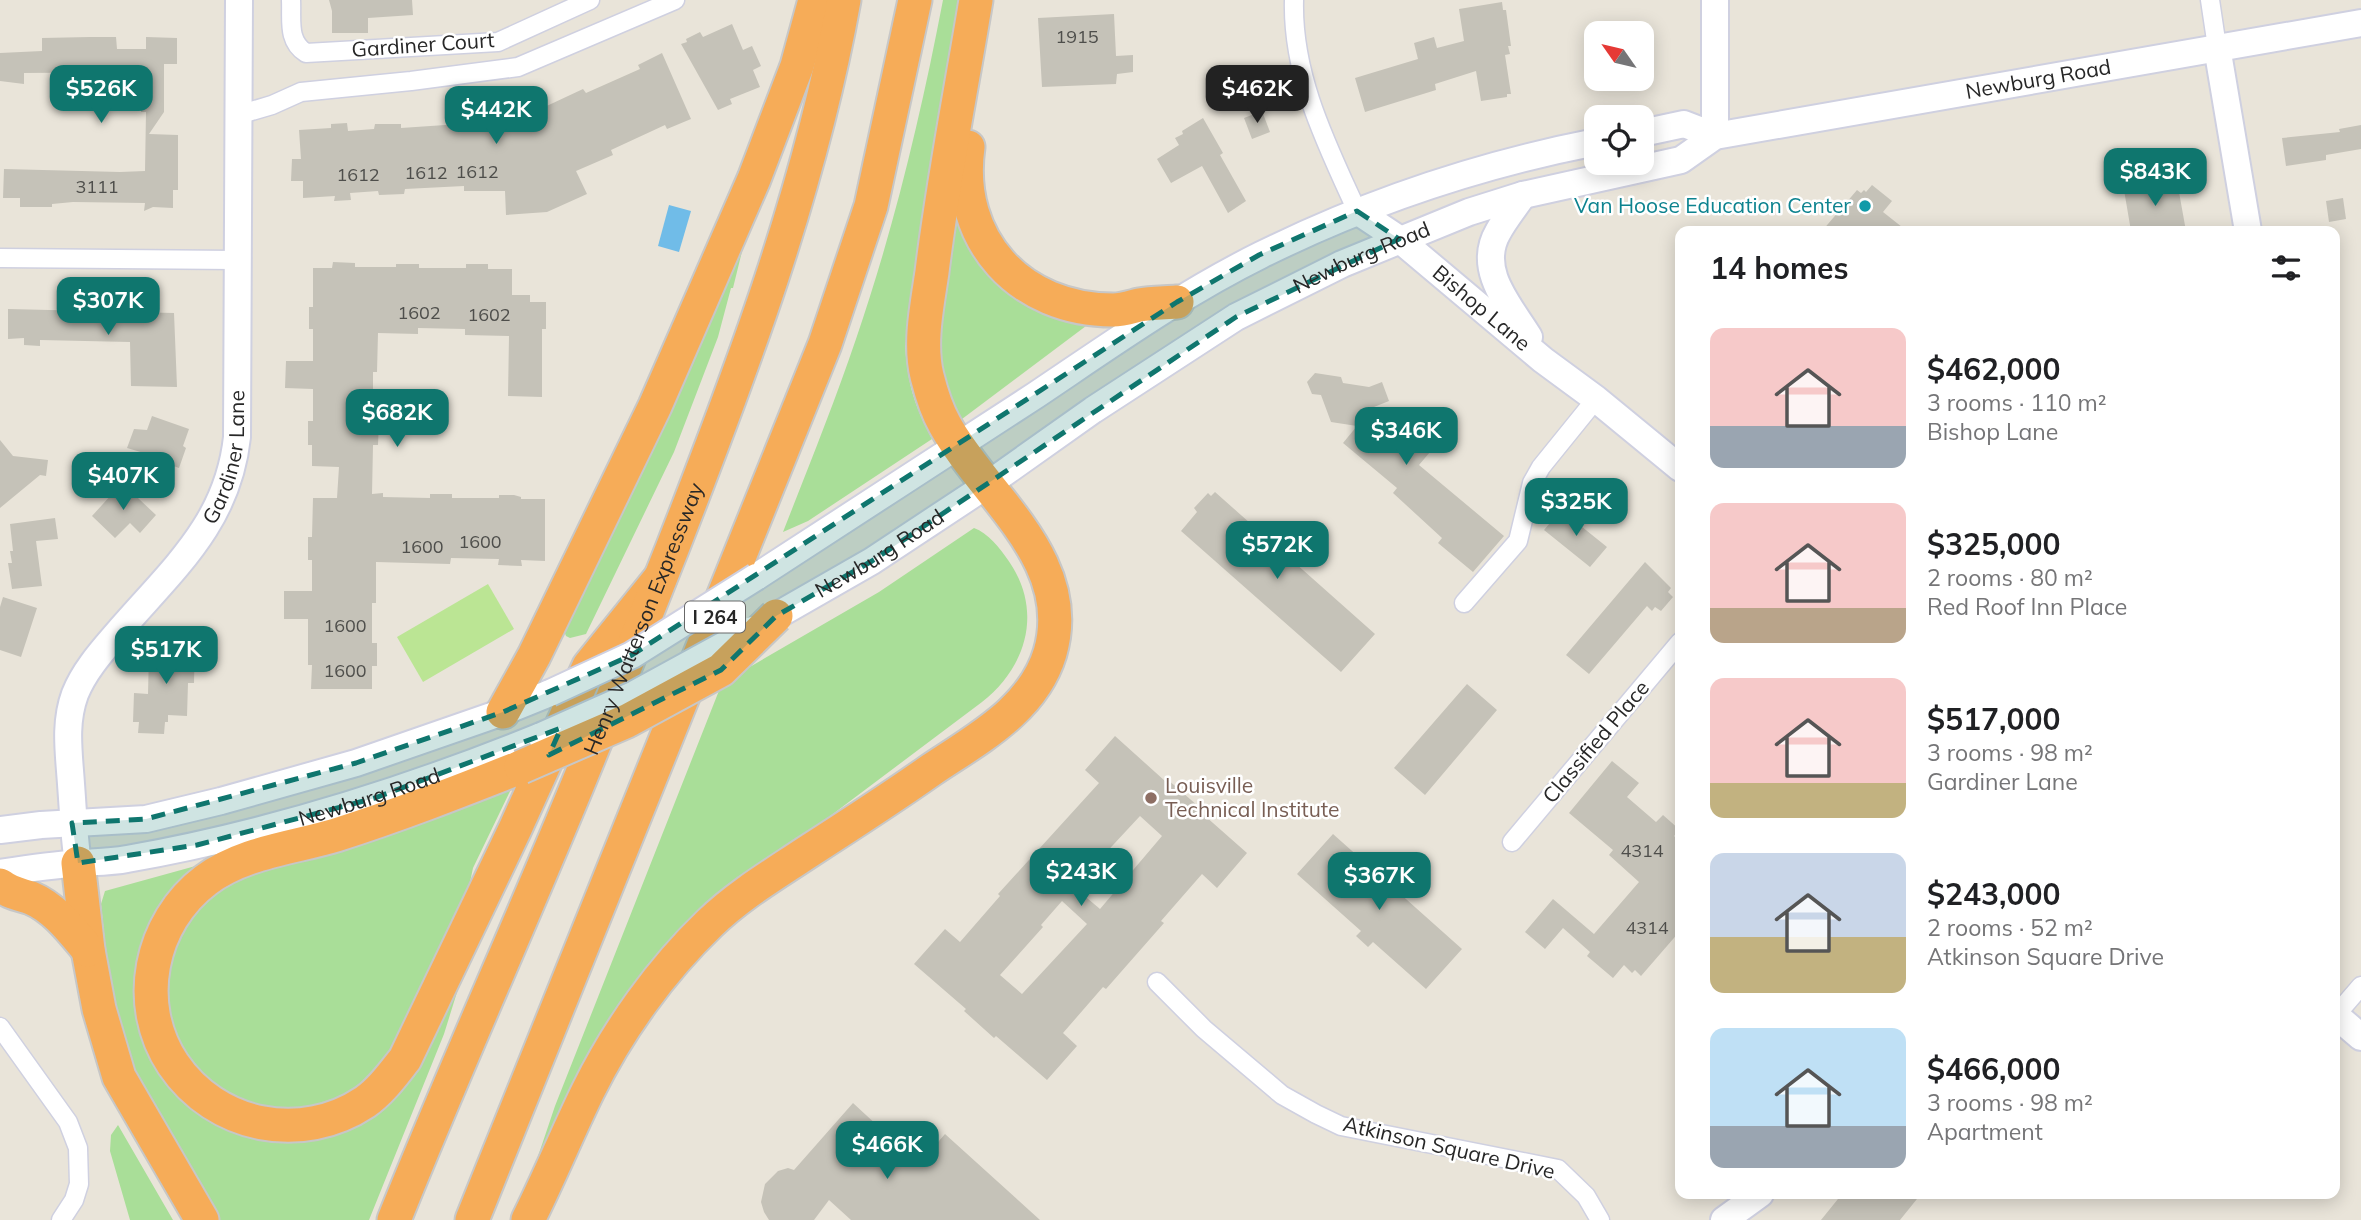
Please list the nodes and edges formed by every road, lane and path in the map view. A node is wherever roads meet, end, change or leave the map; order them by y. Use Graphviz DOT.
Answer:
graph roads {
  1 [pos="239,0"];
  2 [pos="292,0"];
  3 [pos="590,0"];
  4 [pos="675,0"];
  5 [pos="815,0"];
  6 [pos="844,0"];
  7 [pos="915,0"];
  8 [pos="976,0"];
  9 [pos="990,0"];
  10 [pos="1294,0"];
  11 [pos="1715,0"];
  12 [pos="2210,0"];
  13 [pos="2361,23"];
  14 [pos="2217,47"];
  15 [pos="238,115"];
  16 [pos="1654,130"];
  17 [pos="1715,135"];
  18 [pos="1584,144"];
  19 [pos="1523,195"];
  20 [pos="1357,211"];
  21 [pos="2247,226"];
  22 [pos="1399,239"];
  23 [pos="0,258"];
  24 [pos="236,260"];
  25 [pos="1177,302"];
  26 [pos="1543,360"];
  27 [pos="1597,399"];
  28 [pos="958,446"];
  29 [pos="1675,464"];
  30 [pos="987,485"];
  31 [pos="660,578"];
  32 [pos="1464,603"];
  33 [pos="776,616"];
  34 [pos="1675,648"];
  35 [pos="503,712"];
  36 [pos="72,823"];
  37 [pos="0,830"];
  38 [pos="1512,842"];
  39 [pos="78,863"];
  40 [pos="0,873"];
  41 [pos="0,886"];
  42 [pos="88,950"];
  43 [pos="1157,982"];
  44 [pos="2361,986"];
  45 [pos="2340,1009"];
  46 [pos="2340,1019"];
  47 [pos="0,1027"];
  48 [pos="2361,1037"];
  49 [pos="1753,1199"];
  50 [pos="61,1220"];
  51 [pos="202,1220"];
  52 [pos="394,1220"];
  53 [pos="472,1220"];
  54 [pos="528,1220"];
  55 [pos="1600,1220"];
  56 [pos="1724,1220"];
  1 -- 15 [label="main road, Gardiner Lane"];
  2 -- 3 [label="street, Gardiner Court"];
  4 -- 15 [label="street"];
  5 -- 35 [label="highway"];
  6 -- 31 [label="highway, Henry Watterson Expressway"];
  7 -- 53 [label="highway, I 264"];
  8 -- 28 [label="highway"];
  9 -- 25 [label="highway"];
  10 -- 20 [label="street"];
  11 -- 17 [label="main road"];
  12 -- 14 [label="street"];
  13 -- 14 [label="main road, Newburg Road"];
  14 -- 17 [label="main road, Newburg Road"];
  14 -- 21 [label="main road"];
  15 -- 24 [label="main road, Gardiner Lane"];
  16 -- 17 [label="main road, Newburg Road"];
  17 -- 19 [label="main road, Newburg Road"];
  18 -- 20 [label="main road, Newburg Road"];
  19 -- 22 [label="main road, Newburg Road"];
  19 -- 26 [label="main road"];
  20 -- 22 [label="main road, Bishop Lane"];
  20 -- 25 [label="main road, Newburg Road"];
  22 -- 26 [label="main road, Bishop Lane"];
  22 -- 30 [label="main road, Newburg Road"];
  23 -- 24 [label="street"];
  24 -- 36 [label="main road, Gardiner Lane"];
  25 -- 28 [label="main road, Newburg Road"];
  26 -- 27 [label="main road, Bishop Lane"];
  27 -- 29 [label="main road, Bishop Lane"];
  27 -- 32 [label="street"];
  28 -- 30 [label="highway"];
  28 -- 35 [label="main road, Newburg Road, bridge"];
  30 -- 33 [label="main road, Newburg Road"];
  30 -- 54 [label="highway"];
  31 -- 33 [label="highway, bridge"];
  31 -- 52 [label="highway, Henry Watterson Expressway"];
  33 -- 39 [label="main road, Newburg Road, bridge"];
  34 -- 38 [label="street, Classified Place"];
  35 -- 36 [label="main road, Newburg Road"];
  36 -- 37 [label="main road, Newburg Road"];
  36 -- 39 [label="main road, Gardiner Lane"];
  39 -- 40 [label="main road, Newburg Road"];
  39 -- 42 [label="highway"];
  41 -- 42 [label="highway"];
  42 -- 51 [label="highway"];
  43 -- 55 [label="street, Atkinson Square Drive"];
  44 -- 45 [label="street"];
  46 -- 48 [label="main road"];
  47 -- 50 [label="street"];
  49 -- 56 [label="main road"];
}
